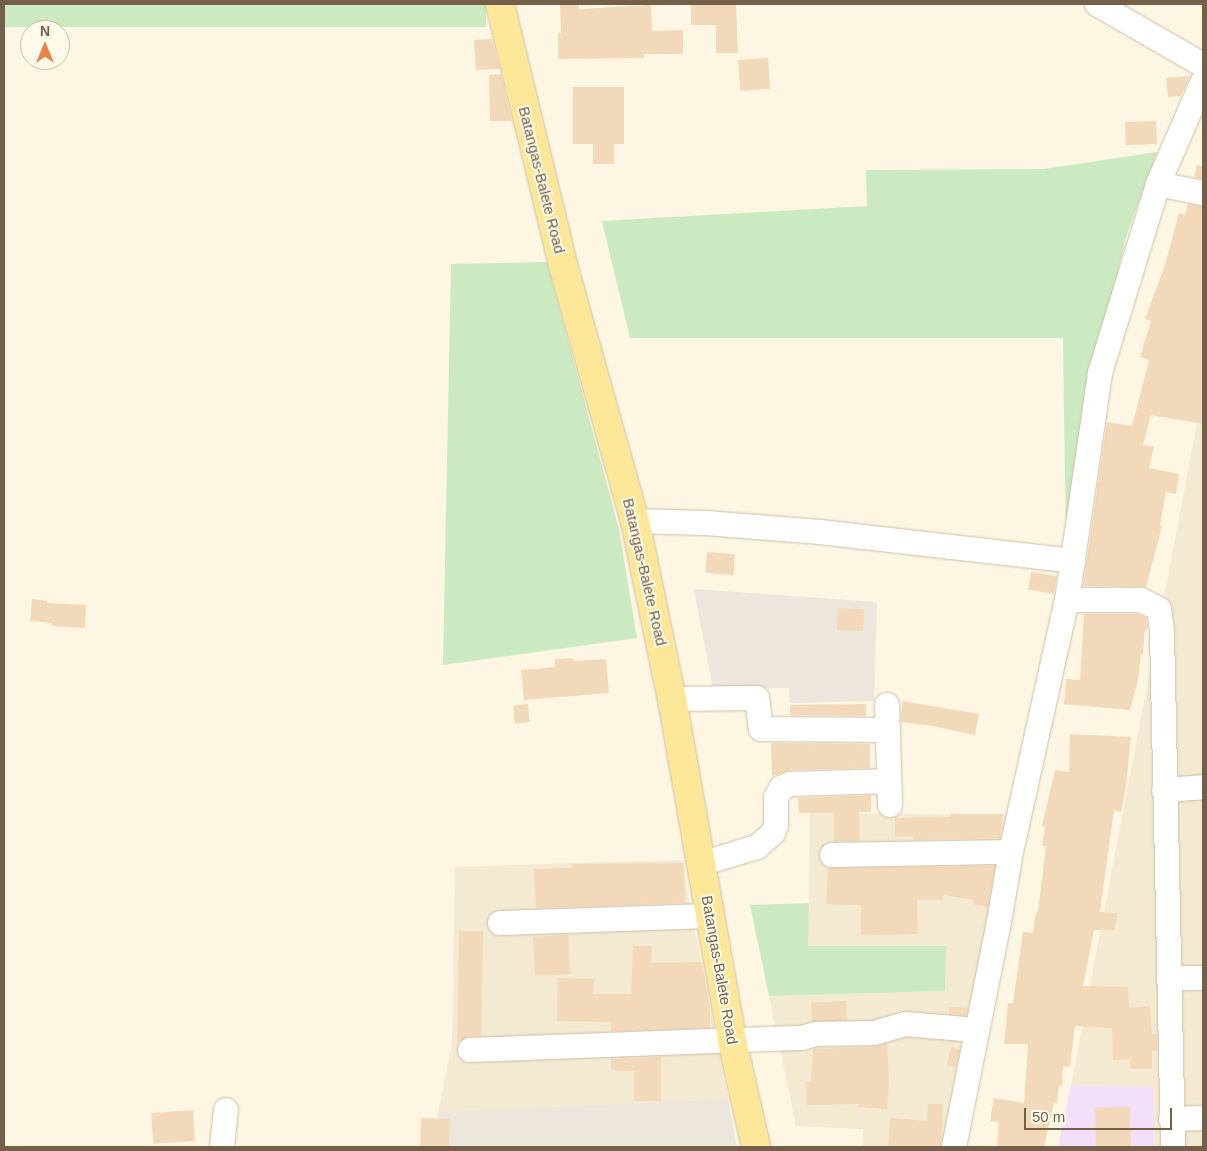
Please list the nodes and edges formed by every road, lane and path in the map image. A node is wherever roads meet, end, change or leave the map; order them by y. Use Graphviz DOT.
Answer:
graph roads {
  1 [pos="500,4"];
  2 [pos="1097,4"];
  3 [pos="1203,65"];
  4 [pos="1203,81"];
  5 [pos="1158,184"];
  6 [pos="1203,193"];
  7 [pos="635,521"];
  8 [pos="1073,561"];
  9 [pos="1067,600"];
  10 [pos="672,699"];
  11 [pos="887,705"];
  12 [pos="888,730"];
  13 [pos="889,781"];
  14 [pos="1203,787"];
  15 [pos="1164,790"];
  16 [pos="890,805"];
  17 [pos="1011,852"];
  18 [pos="832,855"];
  19 [pos="701,864"];
  20 [pos="711,916"];
  21 [pos="500,922"];
  22 [pos="1170,978"];
  23 [pos="1203,978"];
  24 [pos="977,1030"];
  25 [pos="732,1041"];
  26 [pos="470,1050"];
  27 [pos="226,1110"];
  28 [pos="1203,1118"];
  29 [pos="1171,1119"];
  30 [pos="222,1147"];
  31 [pos="756,1147"];
  32 [pos="954,1147"];
  33 [pos="1173,1147"];
  1 -- 7 [label="main road, Batangas-Balete Road"];
  2 -- 3 [label="street"];
  4 -- 5 [label="street"];
  5 -- 6 [label="street"];
  5 -- 8 [label="street"];
  7 -- 8 [label="street"];
  7 -- 10 [label="main road, Batangas-Balete Road"];
  8 -- 9 [label="street"];
  9 -- 15 [label="street"];
  9 -- 17 [label="street"];
  10 -- 12 [label="street"];
  10 -- 19 [label="main road, Batangas-Balete Road"];
  11 -- 12 [label="street"];
  12 -- 13 [label="street"];
  13 -- 16 [label="street"];
  13 -- 19 [label="street"];
  14 -- 15 [label="street"];
  15 -- 22 [label="street"];
  17 -- 18 [label="street"];
  17 -- 24 [label="street"];
  19 -- 20 [label="main road, Batangas-Balete Road"];
  20 -- 21 [label="street"];
  20 -- 25 [label="main road, Batangas-Balete Road"];
  22 -- 23 [label="street"];
  22 -- 29 [label="street"];
  24 -- 25 [label="street"];
  24 -- 32 [label="street"];
  25 -- 26 [label="street"];
  25 -- 31 [label="main road, Batangas-Balete Road"];
  27 -- 30 [label="street"];
  28 -- 29 [label="street"];
  29 -- 33 [label="street"];
}
